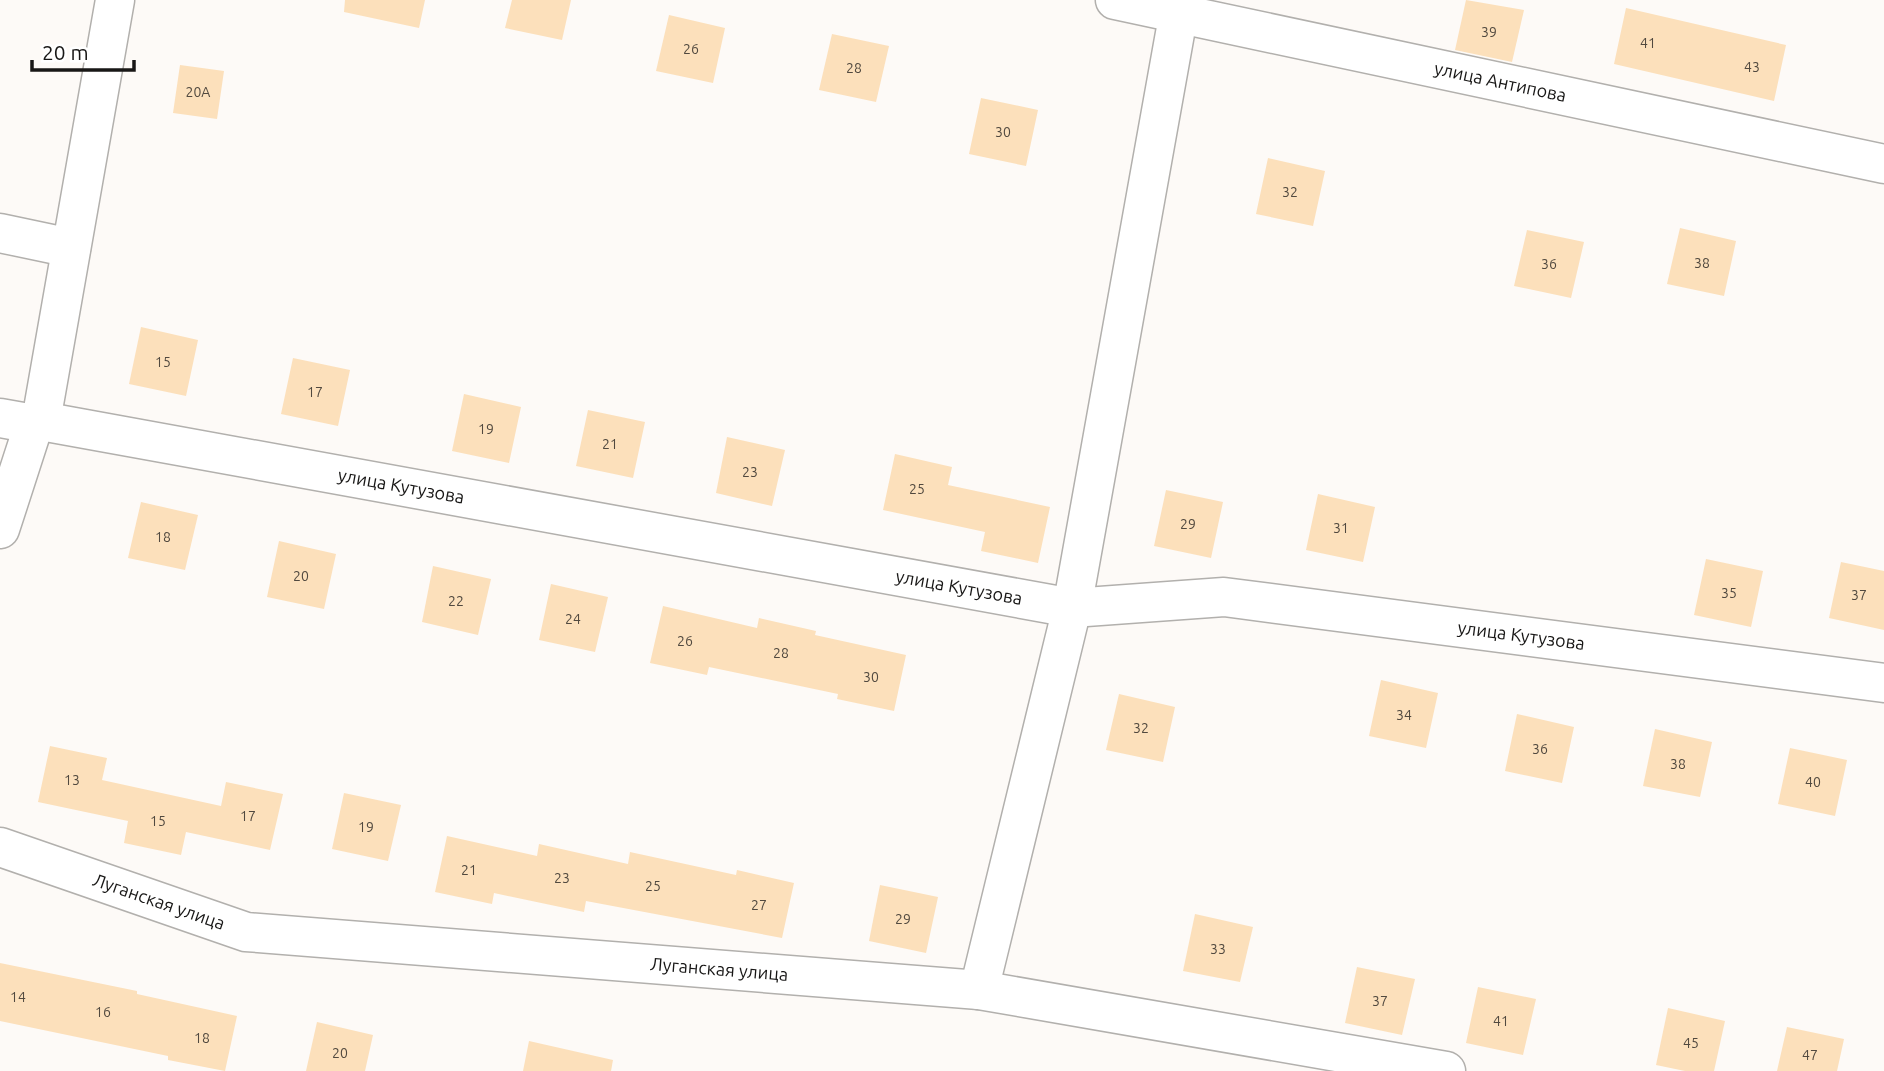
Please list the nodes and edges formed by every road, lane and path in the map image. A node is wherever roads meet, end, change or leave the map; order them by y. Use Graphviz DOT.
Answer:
graph roads {
  1 [pos="115,0"];
  2 [pos="1115,0"];
  3 [pos="1180,6"];
  4 [pos="1884,164"];
  5 [pos="0,233"];
  6 [pos="71,248"];
  7 [pos="25,421"];
  8 [pos="0,529"];
  9 [pos="1072,608"];
  10 [pos="1884,684"];
  11 [pos="0,847"];
  12 [pos="979,990"];
  13 [pos="1446,1071"];
  1 -- 6 [label="street"];
  2 -- 3 [label="street, улица Антипова"];
  3 -- 4 [label="street, улица Антипова"];
  3 -- 9 [label="street"];
  5 -- 6 [label="street"];
  6 -- 7 [label="street"];
  7 -- 8 [label="street"];
  7 -- 9 [label="street, улица Кутузова"];
  9 -- 10 [label="street, улица Кутузова"];
  9 -- 12 [label="street"];
  11 -- 12 [label="street, Луганская улица"];
  12 -- 13 [label="street, Луганская улица"];
}
